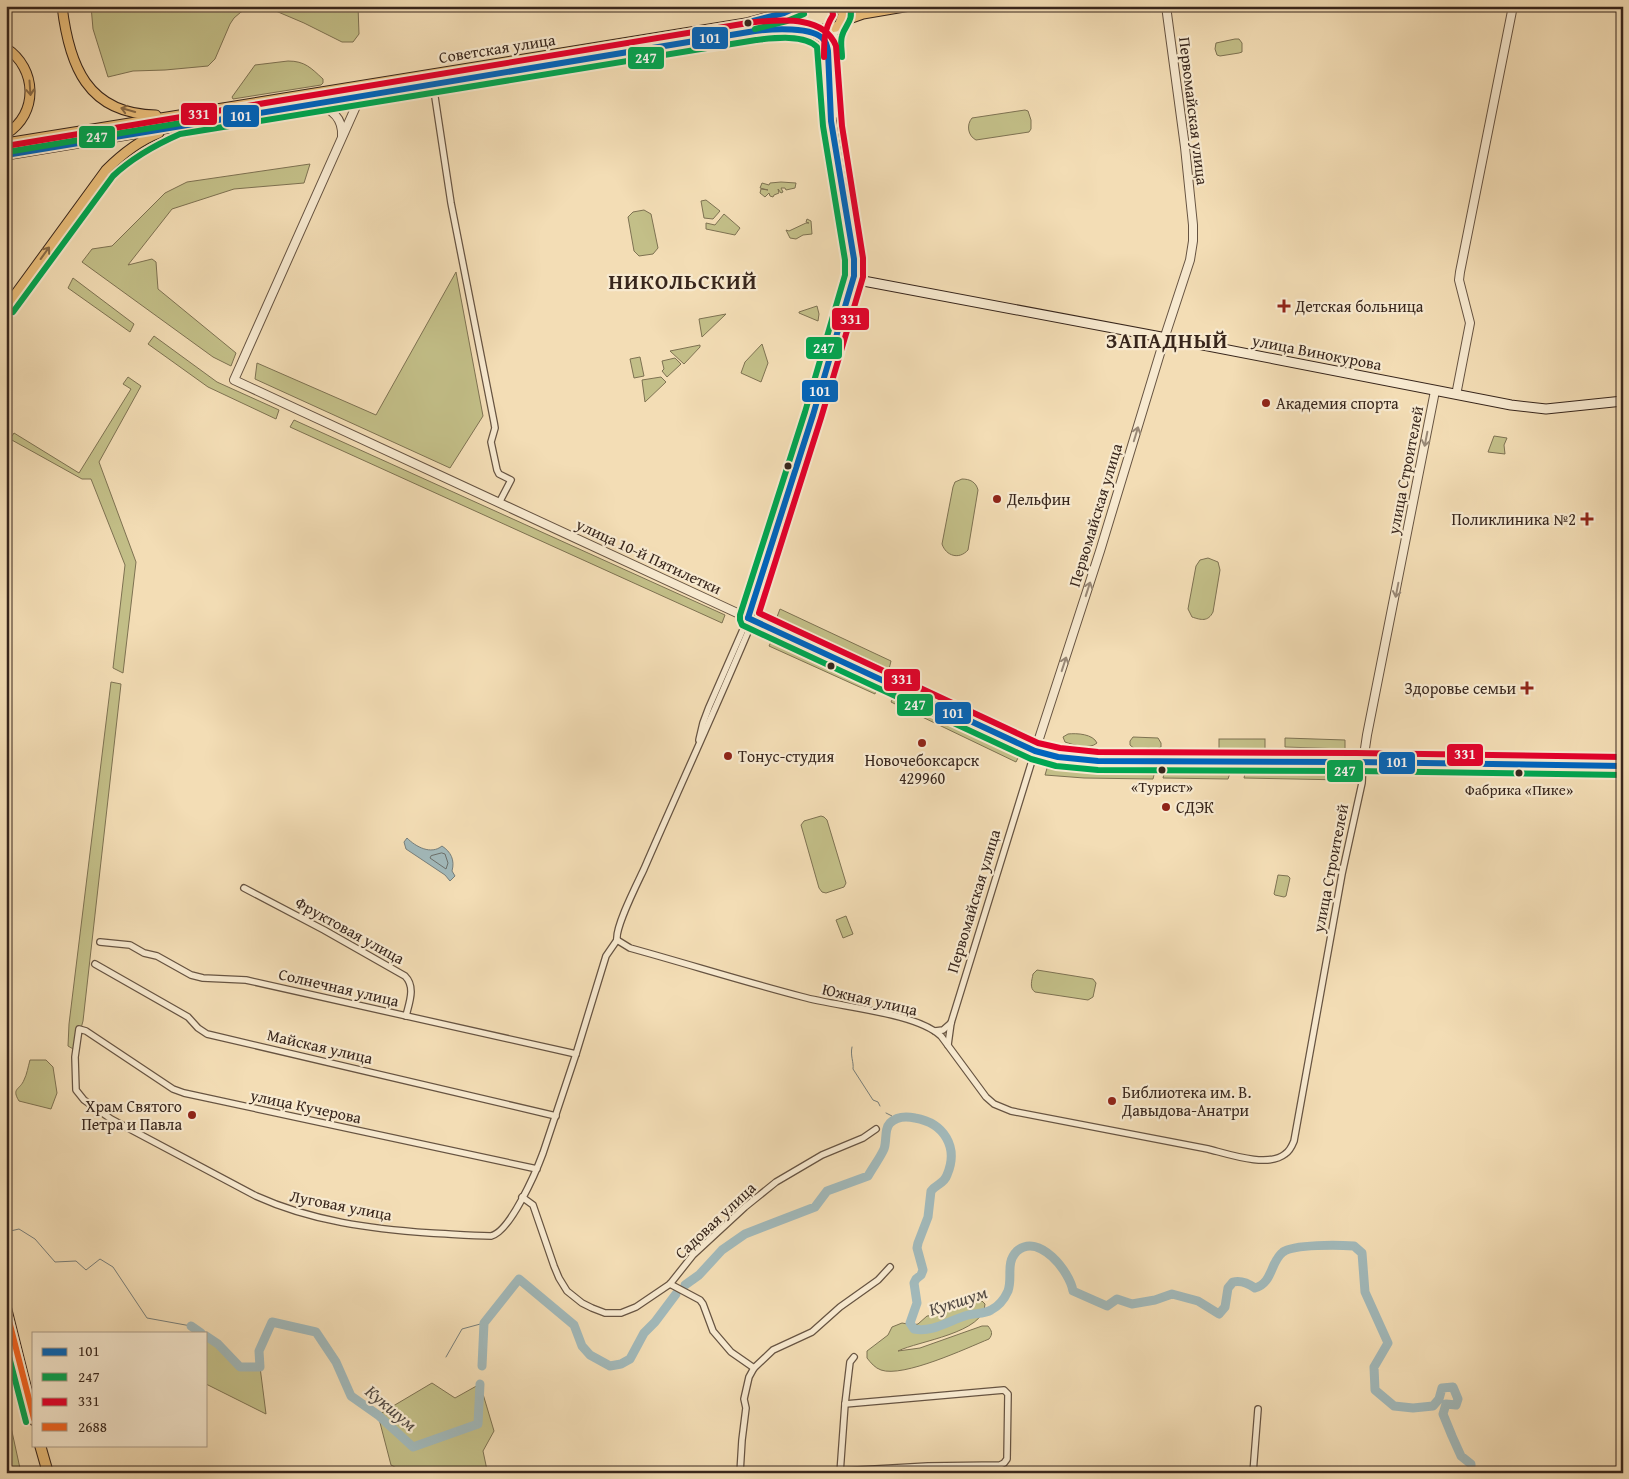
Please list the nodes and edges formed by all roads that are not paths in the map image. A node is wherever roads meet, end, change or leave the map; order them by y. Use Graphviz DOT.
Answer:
graph roads {
  1 [pos="62,6"];
  2 [pos="841,6"];
  3 [pos="910,6"];
  4 [pos="1166,6"];
  5 [pos="1513,6"];
  6 [pos="797,8"];
  7 [pos="838,25"];
  8 [pos="801,31"];
  9 [pos="6,48"];
  10 [pos="366,84"];
  11 [pos="433,84"];
  12 [pos="361,96"];
  13 [pos="314,103"];
  14 [pos="176,115"];
  15 [pos="178,126"];
  16 [pos="6,134"];
  17 [pos="341,140"];
  18 [pos="6,143"];
  19 [pos="6,154"];
  20 [pos="841,163"];
  21 [pos="857,277"];
  22 [pos="6,307"];
  23 [pos="1165,335"];
  24 [pos="1436,388"];
  25 [pos="1457,393"];
  26 [pos="1623,396"];
  27 [pos="1623,401"];
  28 [pos="499,503"];
  29 [pos="750,619"];
  30 [pos="1035,751"];
  31 [pos="1364,762"];
  32 [pos="1623,766"];
  33 [pos="244,888"];
  34 [pos="616,940"];
  35 [pos="100,942"];
  36 [pos="96,964"];
  37 [pos="406,1016"];
  38 [pos="951,1023"];
  39 [pos="86,1031"];
  40 [pos="935,1031"];
  41 [pos="948,1045"];
  42 [pos="576,1054"];
  43 [pos="556,1116"];
  44 [pos="876,1129"];
  45 [pos="1290,1149"];
  46 [pos="537,1169"];
  47 [pos="522,1197"];
  48 [pos="890,1267"];
  49 [pos="670,1284"];
  50 [pos="6,1308"];
  51 [pos="18,1353"];
  52 [pos="6,1355"];
  53 [pos="854,1357"];
  54 [pos="754,1368"];
  55 [pos="845,1404"];
  56 [pos="1258,1409"];
  57 [pos="32,1412"];
  58 [pos="40,1446"];
  59 [pos="840,1472"];
  60 [pos="48,1473"];
  61 [pos="740,1473"];
  62 [pos="1253,1473"];
  14 -- 1 [label="main road, one-way"];
  2 -- 7 [label="main road"];
  3 -- 7 [label="main road"];
  4 -- 23 [label="street, Первомайская улица"];
  5 -- 25 [label="street"];
  6 -- 8 [label="main road"];
  6 -- 10 [label="main road, Советская улица"];
  7 -- 8 [label="main road, Советская улица"];
  7 -- 20 [label="main road"];
  8 -- 11 [label="main road, Советская улица"];
  8 -- 20 [label="main road"];
  9 -- 16 [label="main road, one-way"];
  10 -- 12 [label="main road"];
  10 -- 14 [label="main road, Советская улица"];
  11 -- 12 [label="main road, Советская улица"];
  11 -- 28 [label="street"];
  12 -- 13 [label="main road, Советская улица"];
  12 -- 17 [label="street"];
  13 -- 15 [label="main road, Советская улица"];
  13 -- 17 [label="street"];
  14 -- 18 [label="main road"];
  15 -- 19 [label="main road"];
  22 -- 15 [label="main road, one-way"];
  17 -- 28 [label="street, улица 10-й Пятилетки"];
  20 -- 21 [label="main road"];
  21 -- 23 [label="main road, улица Винокурова"];
  21 -- 29 [label="main road"];
  23 -- 24 [label="main road, улица Винокурова"];
  30 -- 23 [label="street, Первомайская улица, one-way"];
  24 -- 25 [label="main road, улица Винокурова"];
  24 -- 31 [label="street, улица Строителей, one-way"];
  25 -- 26 [label="main road, улица Винокурова"];
  25 -- 27 [label="main road, улица Винокурова"];
  28 -- 29 [label="street, улица 10-й Пятилетки"];
  29 -- 30 [label="main road, улица 10-й Пятилетки"];
  29 -- 34 [label="street"];
  30 -- 31 [label="main road, улица 10-й Пятилетки"];
  30 -- 38 [label="street, Первомайская улица"];
  31 -- 32 [label="main road, улица 10-й Пятилетки"];
  31 -- 45 [label="street, улица Строителей"];
  33 -- 37 [label="street, Фруктовая улица"];
  34 -- 40 [label="street, Южная улица"];
  34 -- 42 [label="street"];
  35 -- 37 [label="street, Солнечная улица"];
  36 -- 43 [label="street, Майская улица"];
  37 -- 42 [label="street, Солнечная улица"];
  38 -- 40 [label="street"];
  38 -- 41 [label="street, Первомайская улица"];
  39 -- 46 [label="street, улица Кучерова"];
  39 -- 47 [label="street, Луговая улица"];
  40 -- 41 [label="street, Южная улица"];
  41 -- 45 [label="street, Южная улица"];
  42 -- 43 [label="street"];
  43 -- 46 [label="street"];
  44 -- 49 [label="street, Садовая улица"];
  46 -- 47 [label="street"];
  47 -- 49 [label="street, Садовая улица"];
  48 -- 54 [label="street"];
  49 -- 54 [label="street"];
  50 -- 51 [label="highway"];
  51 -- 52 [label="street"];
  51 -- 57 [label="highway"];
  53 -- 55 [label="street"];
  54 -- 61 [label="street"];
  55 -- 59 [label="street"];
  55 -- 59 [label="street"];
  56 -- 62 [label="street"];
  58 -- 60 [label="highway"];
}
